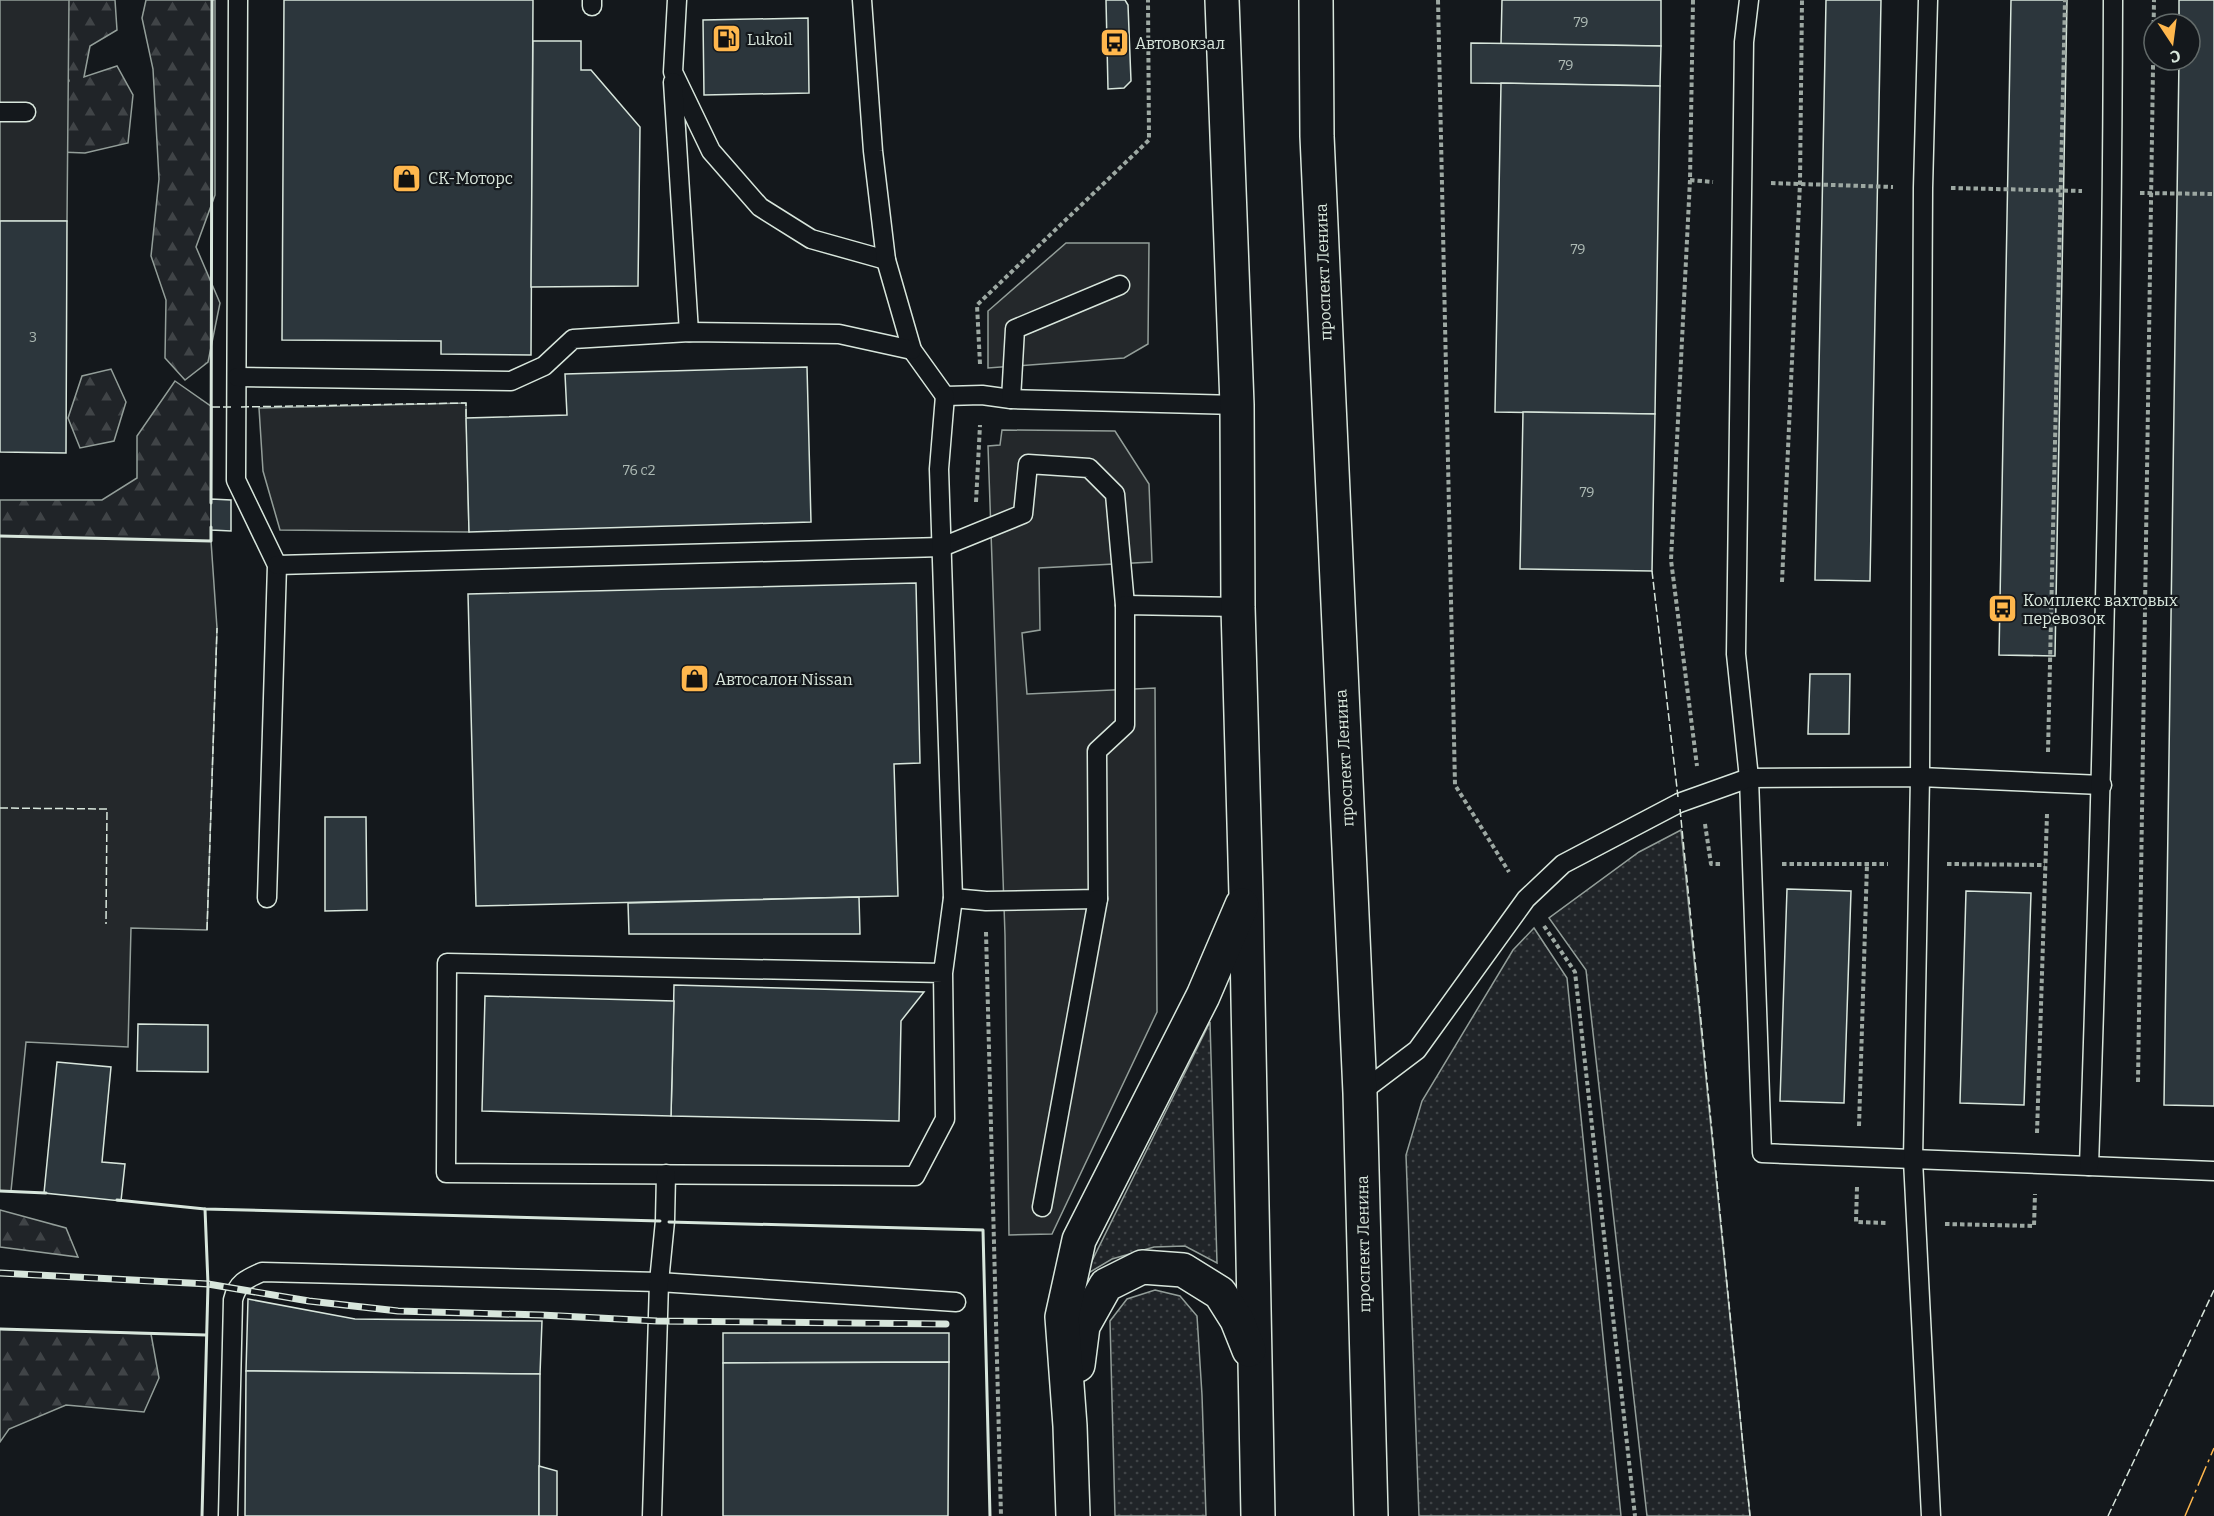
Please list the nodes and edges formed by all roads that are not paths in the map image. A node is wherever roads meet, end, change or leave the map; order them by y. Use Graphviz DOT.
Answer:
graph roads {
  1 [pos="238,0"];
  2 [pos="677,0"];
  3 [pos="862,0"];
  4 [pos="1222,0"];
  5 [pos="1316,0"];
  6 [pos="1749,0"];
  7 [pos="1928,0"];
  8 [pos="2113,0"];
  9 [pos="673,72"];
  10 [pos="0,112"];
  11 [pos="26,112"];
  12 [pos="886,260"];
  13 [pos="1120,285"];
  14 [pos="689,332"];
  15 [pos="912,350"];
  16 [pos="237,377"];
  17 [pos="945,396"];
  18 [pos="1011,399"];
  19 [pos="1237,405"];
  20 [pos="942,547"];
  21 [pos="277,564"];
  22 [pos="1125,605"];
  23 [pos="1238,607"];
  24 [pos="1920,777"];
  25 [pos="1749,778"];
  26 [pos="2102,785"];
  27 [pos="1246,895"];
  28 [pos="267,898"];
  29 [pos="952,898"];
  30 [pos="1098,899"];
  31 [pos="943,973"];
  32 [pos="1360,1093"];
  33 [pos="1913,1160"];
  34 [pos="2089,1166"];
  35 [pos="2214,1171"];
  36 [pos="666,1174"];
  37 [pos="1042,1207"];
  38 [pos="659,1282"];
  39 [pos="956,1302"];
  40 [pos="1255,1367"];
  41 [pos="1070,1426"];
  42 [pos="1370,1479"];
  43 [pos="228,1516"];
  44 [pos="652,1516"];
  45 [pos="1073,1516"];
  46 [pos="1258,1516"];
  47 [pos="1371,1516"];
  48 [pos="1376,1516"];
  49 [pos="1931,1516"];
  1 -- 16 [label="lane"];
  2 -- 9 [label="lane"];
  3 -- 12 [label="lane"];
  4 -- 19 [label="main road"];
  5 -- 32 [label="main road, проспект Ленина"];
  6 -- 25 [label="lane"];
  7 -- 24 [label="lane"];
  8 -- 26 [label="lane"];
  9 -- 12 [label="lane"];
  9 -- 14 [label="lane"];
  10 -- 11 [label="lane"];
  12 -- 15 [label="lane"];
  13 -- 18 [label="lane"];
  14 -- 15 [label="lane"];
  14 -- 16 [label="lane"];
  15 -- 17 [label="lane"];
  16 -- 21 [label="lane"];
  17 -- 18 [label="lane"];
  17 -- 20 [label="lane"];
  18 -- 19 [label="lane"];
  19 -- 23 [label="main road"];
  20 -- 21 [label="lane"];
  20 -- 22 [label="lane"];
  20 -- 29 [label="lane"];
  21 -- 28 [label="lane"];
  22 -- 23 [label="lane"];
  22 -- 30 [label="lane"];
  23 -- 27 [label="main road"];
  24 -- 25 [label="lane"];
  24 -- 26 [label="lane"];
  24 -- 33 [label="lane"];
  25 -- 32 [label="lane"];
  25 -- 33 [label="lane"];
  26 -- 34 [label="lane"];
  27 -- 40 [label="main road"];
  27 -- 41 [label="main road"];
  29 -- 30 [label="lane"];
  29 -- 31 [label="lane"];
  30 -- 37 [label="lane"];
  31 -- 36 [label="lane"];
  31 -- 36 [label="lane"];
  32 -- 42 [label="main road, проспект Ленина"];
  33 -- 34 [label="lane"];
  33 -- 49 [label="lane"];
  34 -- 35 [label="lane"];
  36 -- 38 [label="lane"];
  38 -- 39 [label="lane"];
  38 -- 43 [label="lane"];
  38 -- 44 [label="lane"];
  40 -- 41 [label="main road"];
  40 -- 46 [label="main road"];
  41 -- 45 [label="main road"];
  42 -- 47 [label="main road, проспект Ленина"];
  42 -- 48 [label="main road"];
}
